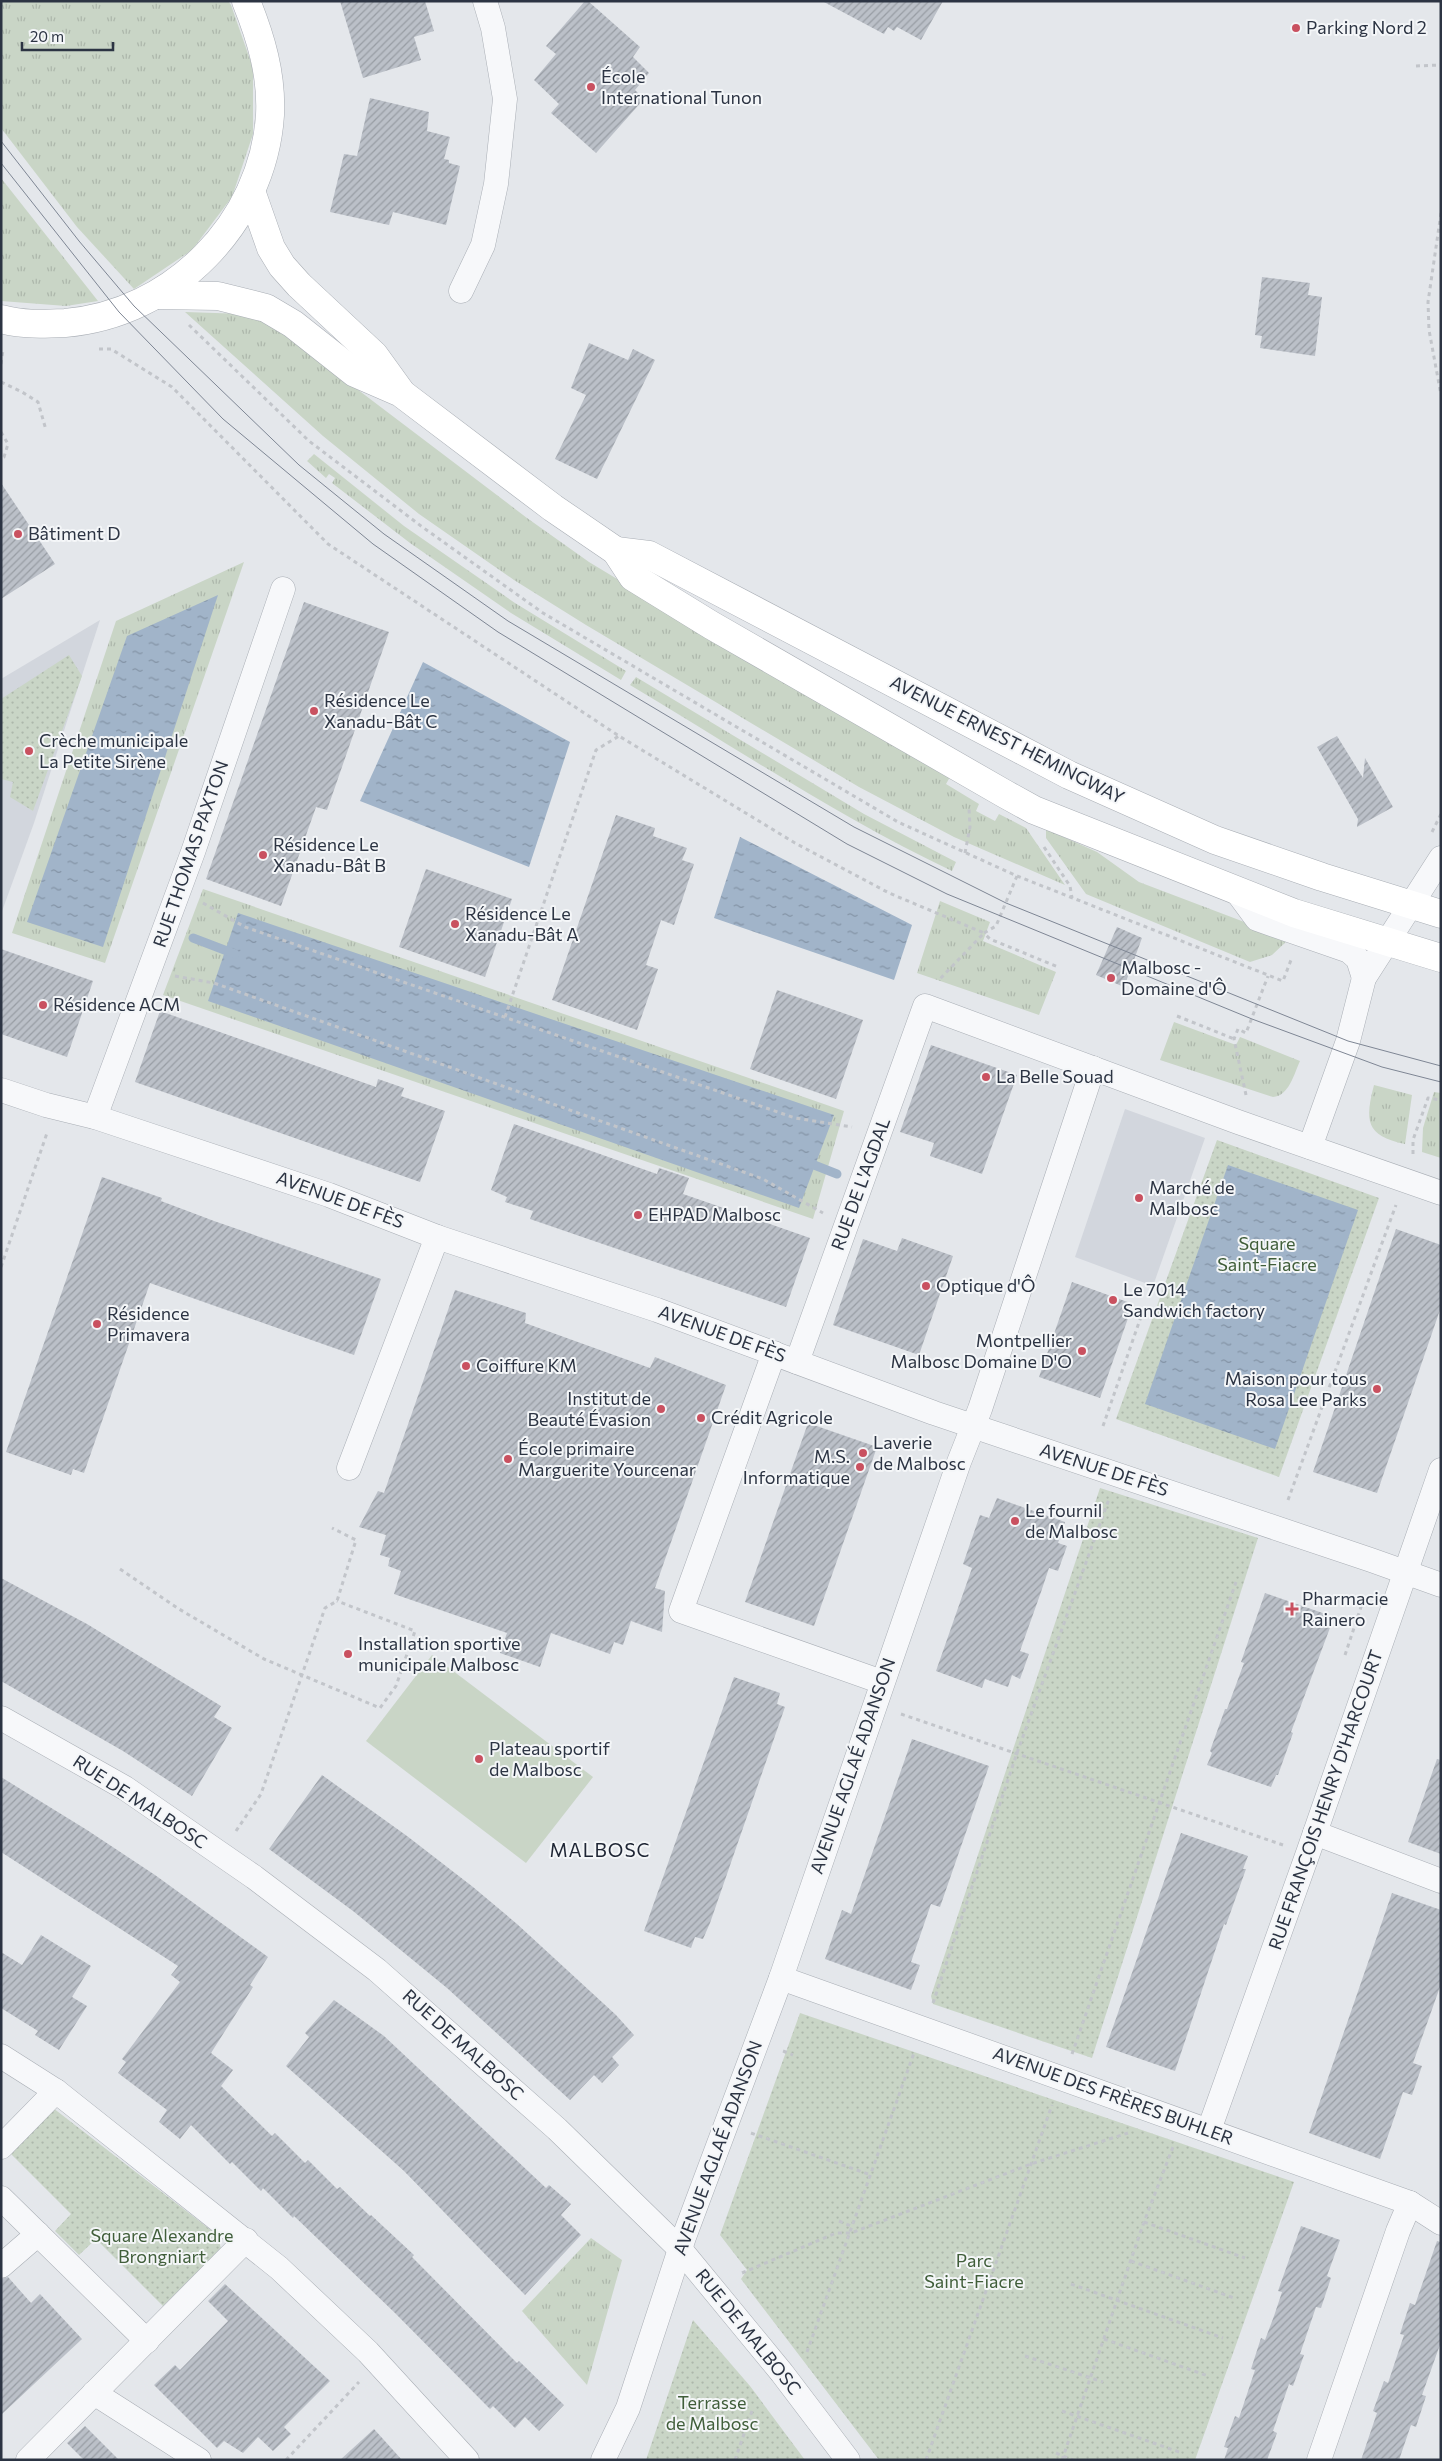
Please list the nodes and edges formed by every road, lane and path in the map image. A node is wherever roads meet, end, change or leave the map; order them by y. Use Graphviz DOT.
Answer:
graph roads {
  1 [pos="246,1"];
  2 [pos="485,1"];
  3 [pos="1441,65"];
  4 [pos="1416,66"];
  5 [pos="251,192"];
  6 [pos="1441,212"];
  7 [pos="461,291"];
  8 [pos="153,297"];
  9 [pos="1,319"];
  10 [pos="92,348"];
  11 [pos="1,382"];
  12 [pos="401,393"];
  13 [pos="1441,395"];
  14 [pos="46,430"];
  15 [pos="1,432"];
  16 [pos="1,458"];
  17 [pos="616,551"];
  18 [pos="282,589"];
  19 [pos="619,736"];
  20 [pos="969,801"];
  21 [pos="1441,814"];
  22 [pos="1039,839"];
  23 [pos="1435,848"];
  24 [pos="965,853"];
  25 [pos="1017,876"];
  26 [pos="179,889"];
  27 [pos="1238,892"];
  28 [pos="1072,898"];
  29 [pos="1410,905"];
  30 [pos="1441,914"];
  31 [pos="984,933"];
  32 [pos="1387,942"];
  33 [pos="1293,954"];
  34 [pos="1441,958"];
  35 [pos="1058,967"];
  36 [pos="150,972"];
  37 [pos="1268,976"];
  38 [pos="1364,978"];
  39 [pos="930,996"];
  40 [pos="1177,1016"];
  41 [pos="505,1017"];
  42 [pos="1234,1039"];
  43 [pos="1093,1068"];
  44 [pos="1,1090"];
  45 [pos="1246,1097"];
  46 [pos="1441,1100"];
  47 [pos="95,1117"];
  48 [pos="49,1128"];
  49 [pos="858,1128"];
  50 [pos="1310,1147"];
  51 [pos="1413,1158"];
  52 [pos="1441,1193"];
  53 [pos="1398,1198"];
  54 [pos="828,1216"];
  55 [pos="437,1236"];
  56 [pos="1,1267"];
  57 [pos="1144,1308"];
  58 [pos="774,1353"];
  59 [pos="797,1362"];
  60 [pos="973,1426"];
  61 [pos="1103,1426"];
  62 [pos="349,1468"];
  63 [pos="1441,1470"];
  64 [pos="1119,1474"];
  65 [pos="1288,1500"];
  66 [pos="332,1528"];
  67 [pos="120,1569"];
  68 [pos="1406,1572"];
  69 [pos="1236,1582"];
  70 [pos="1441,1585"];
  71 [pos="337,1601"];
  72 [pos="302,1676"];
  73 [pos="882,1682"];
  74 [pos="873,1710"];
  75 [pos="1,1718"];
  76 [pos="1017,1753"];
  77 [pos="1160,1802"];
  78 [pos="236,1831"];
  79 [pos="1312,1843"];
  80 [pos="1441,1881"];
  81 [pos="781,1978"];
  82 [pos="923,2028"];
  83 [pos="778,2050"];
  84 [pos="793,2055"];
  85 [pos="1,2056"];
  86 [pos="1063,2078"];
  87 [pos="56,2091"];
  88 [pos="1148,2108"];
  89 [pos="1209,2130"];
  90 [pos="750,2133"];
  91 [pos="1,2147"];
  92 [pos="1031,2164"];
  93 [pos="871,2175"];
  94 [pos="1,2198"];
  95 [pos="1410,2203"];
  96 [pos="839,2221"];
  97 [pos="1144,2222"];
  98 [pos="1441,2223"];
  99 [pos="853,2227"];
  100 [pos="851,2232"];
  101 [pos="38,2234"];
  102 [pos="246,2240"];
  103 [pos="680,2249"];
  104 [pos="1245,2258"];
  105 [pos="1131,2262"];
  106 [pos="1,2266"];
  107 [pos="742,2273"];
  108 [pos="1071,2284"];
  109 [pos="1234,2298"];
  110 [pos="1223,2338"];
  111 [pos="1104,2339"];
  112 [pos="147,2340"];
  113 [pos="807,2352"];
  114 [pos="1025,2356"];
  115 [pos="377,2362"];
  116 [pos="1208,2376"];
  117 [pos="1103,2382"];
  118 [pos="94,2393"];
  119 [pos="752,2411"];
  120 [pos="1062,2411"];
  121 [pos="1182,2452"];
  122 [pos="1056,2453"];
  123 [pos="28,2460"];
  124 [pos="199,2460"];
  125 [pos="286,2460"];
  126 [pos="467,2460"];
  127 [pos="602,2460"];
  128 [pos="735,2460"];
  129 [pos="848,2460"];
  130 [pos="926,2460"];
  131 [pos="1073,2460"];
  132 [pos="1320,2460"];
  1 -- 5 [label="main road"];
  2 -- 7 [label="street"];
  3 -- 4 [label="path"];
  5 -- 8 [label="main road"];
  5 -- 12 [label="main road, AVENUE ERNEST HEMINGWAY"];
  6 -- 13 [label="path"];
  8 -- 9 [label="main road"];
  8 -- 12 [label="main road, AVENUE ERNEST HEMINGWAY"];
  8 -- 24 [label="path"];
  10 -- 19 [label="path"];
  11 -- 14 [label="path"];
  12 -- 17 [label="main road, AVENUE ERNEST HEMINGWAY"];
  15 -- 16 [label="path"];
  17 -- 27 [label="main road, AVENUE ERNEST HEMINGWAY"];
  17 -- 29 [label="main road, AVENUE ERNEST HEMINGWAY"];
  18 -- 26 [label="street, RUE THOMAS PAXTON"];
  19 -- 31 [label="path"];
  19 -- 41 [label="path"];
  20 -- 24 [label="path"];
  21 -- 23 [label="path"];
  22 -- 28 [label="path"];
  23 -- 29 [label="street"];
  24 -- 25 [label="path"];
  25 -- 28 [label="path"];
  25 -- 31 [label="path"];
  26 -- 36 [label="street, RUE THOMAS PAXTON"];
  26 -- 41 [label="path"];
  27 -- 32 [label="main road, AVENUE ERNEST HEMINGWAY"];
  27 -- 38 [label="street"];
  28 -- 37 [label="path"];
  29 -- 30 [label="main road, AVENUE ERNEST HEMINGWAY"];
  29 -- 32 [label="street"];
  31 -- 35 [label="path"];
  31 -- 39 [label="path"];
  32 -- 34 [label="main road, AVENUE ERNEST HEMINGWAY"];
  32 -- 38 [label="street"];
  33 -- 37 [label="path"];
  36 -- 47 [label="street, RUE THOMAS PAXTON"];
  36 -- 54 [label="path"];
  37 -- 42 [label="path"];
  38 -- 50 [label="street"];
  39 -- 43 [label="street"];
  39 -- 59 [label="street, RUE DE L'AGDAL"];
  40 -- 42 [label="path"];
  41 -- 49 [label="path"];
  42 -- 45 [label="path"];
  43 -- 50 [label="street"];
  43 -- 60 [label="street, AVENUE AGLAÉ ADANSON"];
  44 -- 47 [label="street, AVENUE DE FÈS"];
  46 -- 51 [label="path"];
  47 -- 55 [label="street, AVENUE DE FÈS"];
  48 -- 56 [label="path"];
  50 -- 52 [label="street"];
  53 -- 65 [label="path"];
  55 -- 58 [label="street, AVENUE DE FÈS"];
  55 -- 62 [label="street"];
  57 -- 61 [label="path"];
  58 -- 59 [label="street, AVENUE DE FÈS"];
  58 -- 73 [label="street"];
  59 -- 60 [label="street, AVENUE DE FÈS"];
  60 -- 64 [label="street, AVENUE DE FÈS"];
  60 -- 73 [label="street, AVENUE AGLAÉ ADANSON"];
  63 -- 68 [label="street, RUE FRANÇOIS HENRY D'HARCOURT"];
  64 -- 68 [label="street, AVENUE DE FÈS"];
  64 -- 76 [label="path"];
  66 -- 71 [label="path"];
  67 -- 72 [label="path"];
  68 -- 70 [label="street, AVENUE DE FÈS"];
  68 -- 79 [label="street, RUE FRANÇOIS HENRY D'HARCOURT"];
  69 -- 77 [label="path"];
  71 -- 72 [label="path"];
  71 -- 72 [label="path"];
  72 -- 78 [label="path"];
  73 -- 74 [label="street, AVENUE AGLAÉ ADANSON"];
  74 -- 76 [label="path"];
  74 -- 81 [label="street, AVENUE AGLAÉ ADANSON"];
  75 -- 103 [label="street, RUE DE MALBOSC"];
  76 -- 77 [label="path"];
  76 -- 82 [label="path"];
  77 -- 79 [label="path"];
  77 -- 86 [label="path"];
  79 -- 80 [label="street"];
  79 -- 89 [label="street, RUE FRANÇOIS HENRY D'HARCOURT"];
  81 -- 82 [label="street, AVENUE DES FRÈRES BUHLER"];
  81 -- 103 [label="street, AVENUE AGLAÉ ADANSON"];
  82 -- 86 [label="street, AVENUE DES FRÈRES BUHLER"];
  82 -- 93 [label="path"];
  83 -- 84 [label="path"];
  85 -- 87 [label="street"];
  86 -- 88 [label="street, AVENUE DES FRÈRES BUHLER"];
  86 -- 92 [label="path"];
  87 -- 91 [label="street"];
  87 -- 102 [label="street"];
  88 -- 89 [label="street, AVENUE DES FRÈRES BUHLER"];
  88 -- 92 [label="path"];
  89 -- 95 [label="street, AVENUE DES FRÈRES BUHLER"];
  90 -- 93 [label="path"];
  92 -- 100 [label="path"];
  92 -- 130 [label="path"];
  93 -- 99 [label="path"];
  94 -- 101 [label="street"];
  95 -- 98 [label="street, AVENUE DES FRÈRES BUHLER"];
  95 -- 132 [label="street"];
  96 -- 99 [label="path"];
  97 -- 104 [label="path"];
  99 -- 100 [label="path"];
  100 -- 107 [label="path"];
  100 -- 113 [label="path"];
  101 -- 106 [label="street"];
  101 -- 112 [label="street"];
  102 -- 112 [label="street"];
  102 -- 115 [label="street"];
  103 -- 127 [label="street, AVENUE AGLAÉ ADANSON"];
  103 -- 129 [label="street, RUE DE MALBOSC"];
  105 -- 109 [label="path"];
  108 -- 110 [label="path"];
  111 -- 116 [label="path"];
  112 -- 118 [label="street"];
  114 -- 117 [label="path"];
  115 -- 125 [label="path"];
  115 -- 126 [label="street"];
  118 -- 123 [label="street"];
  118 -- 124 [label="street"];
  119 -- 128 [label="path"];
  120 -- 121 [label="path"];
  122 -- 131 [label="path"];
}
